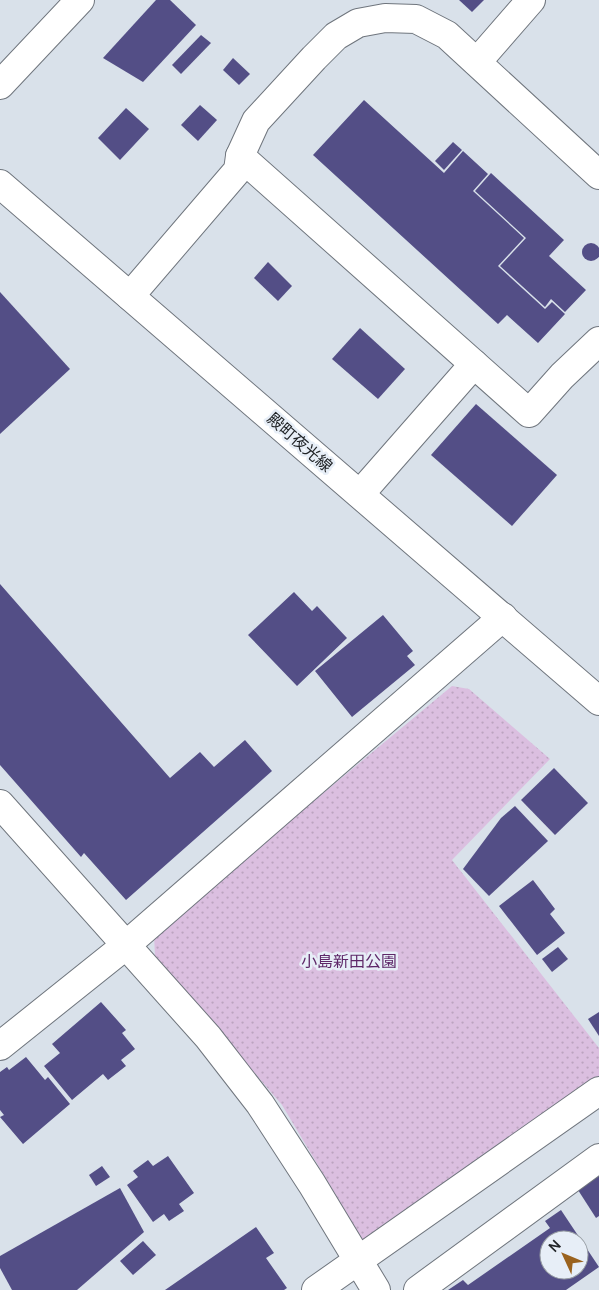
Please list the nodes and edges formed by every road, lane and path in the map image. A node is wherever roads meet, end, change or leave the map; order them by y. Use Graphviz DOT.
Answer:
graph roads {
  1 [pos="80,0"];
  2 [pos="532,0"];
  3 [pos="477,62"];
  4 [pos="0,85"];
  5 [pos="240,156"];
  6 [pos="599,175"];
  7 [pos="0,184"];
  8 [pos="130,296"];
  9 [pos="599,341"];
  10 [pos="474,364"];
  11 [pos="360,494"];
  12 [pos="502,617"];
  13 [pos="599,701"];
  14 [pos="0,804"];
  15 [pos="125,946"];
  16 [pos="0,1046"];
  17 [pos="599,1091"];
  18 [pos="599,1158"];
  19 [pos="359,1260"];
  20 [pos="316,1290"];
  21 [pos="376,1290"];
  22 [pos="418,1290"];
  1 -- 4 [label="street"];
  2 -- 3 [label="street"];
  3 -- 5 [label="street"];
  3 -- 6 [label="street"];
  5 -- 8 [label="street"];
  5 -- 10 [label="street"];
  7 -- 8 [label="street, 殿町夜光線"];
  8 -- 11 [label="street, 殿町夜光線"];
  9 -- 10 [label="street"];
  10 -- 11 [label="street"];
  11 -- 12 [label="street, 殿町夜光線"];
  12 -- 13 [label="street, 殿町夜光線"];
  12 -- 15 [label="street"];
  14 -- 15 [label="street"];
  15 -- 16 [label="street"];
  15 -- 19 [label="street"];
  17 -- 19 [label="street"];
  18 -- 22 [label="street"];
  19 -- 20 [label="street"];
  19 -- 21 [label="street"];
}
